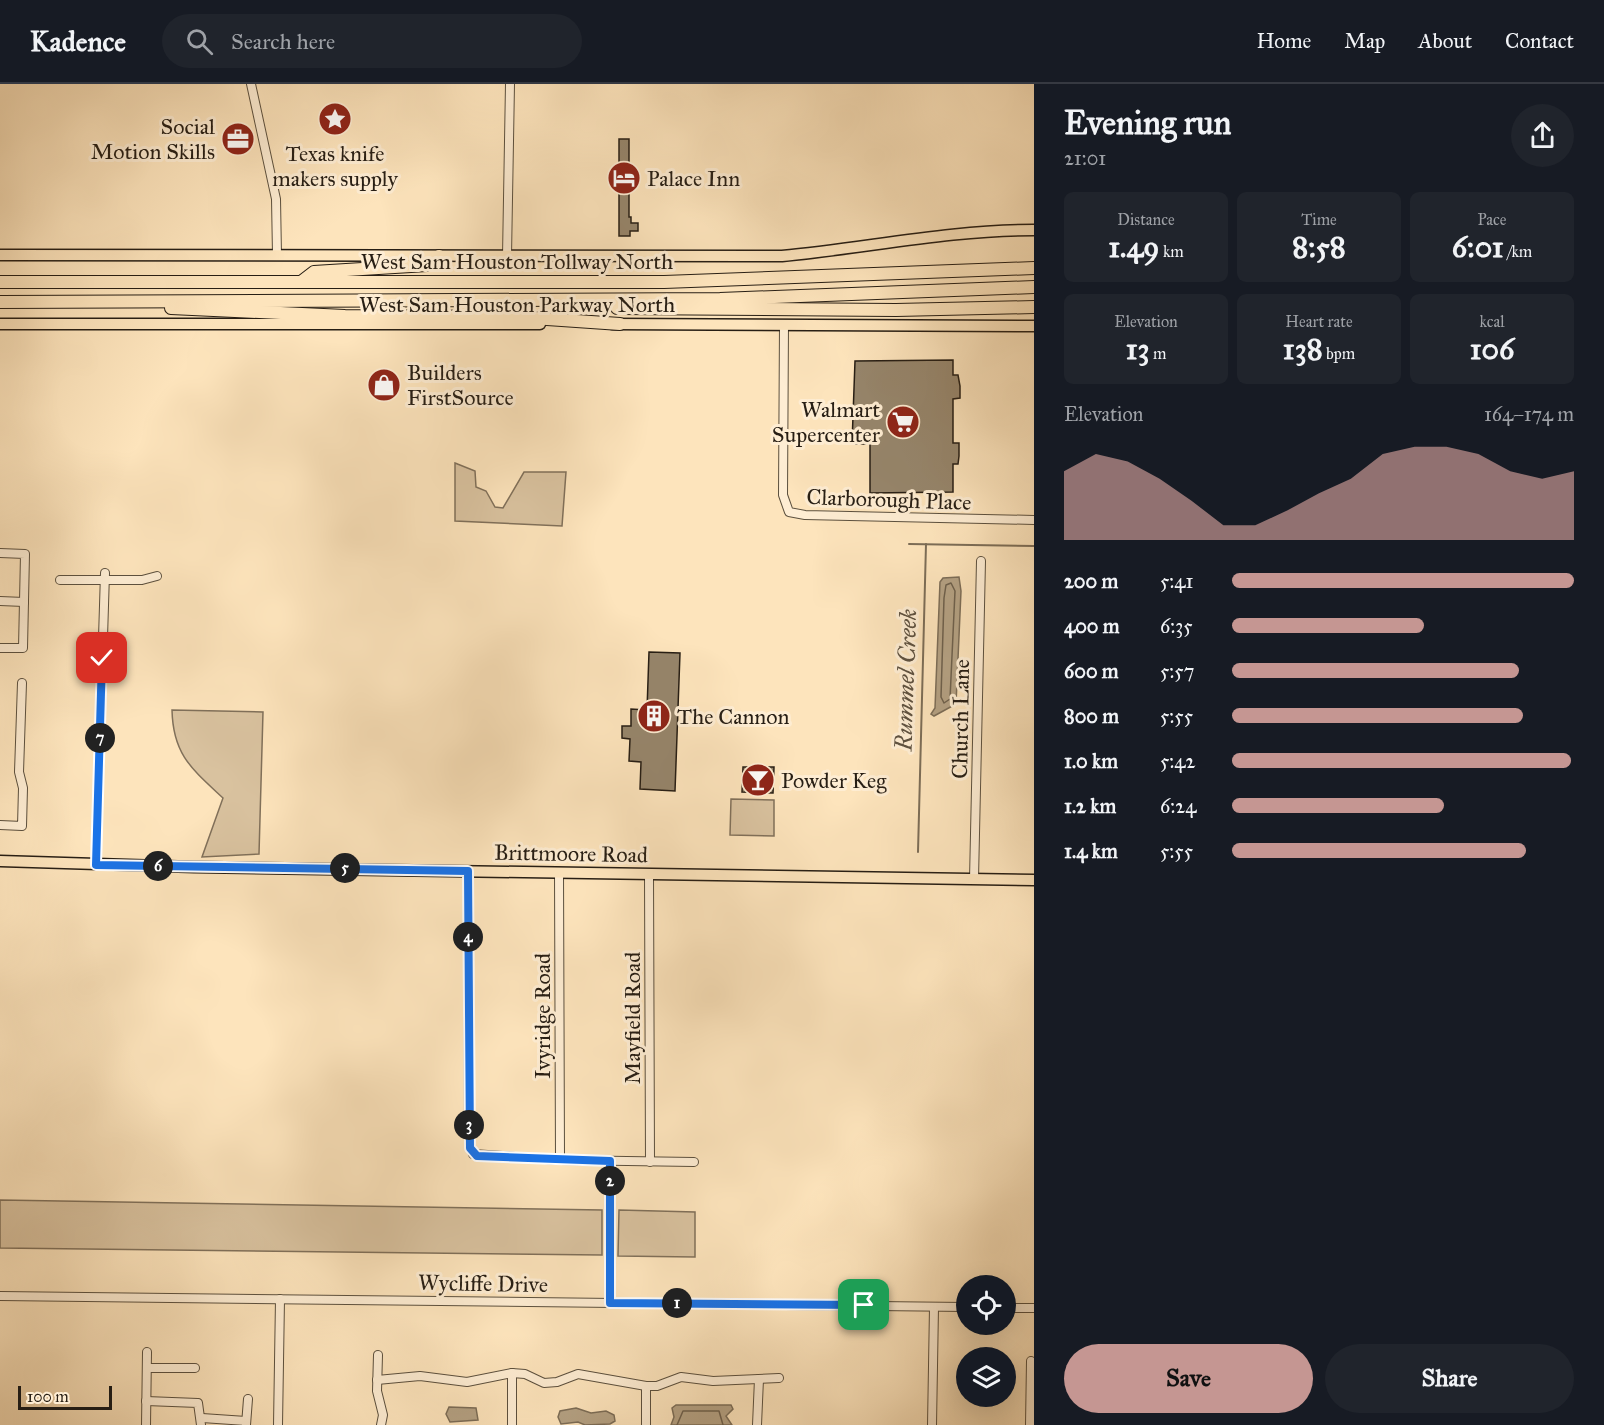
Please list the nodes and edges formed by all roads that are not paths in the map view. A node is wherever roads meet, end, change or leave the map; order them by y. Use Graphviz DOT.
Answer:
graph roads {
  1 [pos="251,84"];
  2 [pos="510,84"];
  3 [pos="1034,230"];
  4 [pos="0,255"];
  5 [pos="277,255"];
  6 [pos="439,256"];
  7 [pos="507,256"];
  8 [pos="1034,268"];
  9 [pos="0,282"];
  10 [pos="301,282"];
  11 [pos="1034,287"];
  12 [pos="572,301"];
  13 [pos="0,302"];
  14 [pos="129,302"];
  15 [pos="1034,307"];
  16 [pos="0,324"];
  17 [pos="620,324"];
  18 [pos="784,324"];
  19 [pos="1034,326"];
  20 [pos="1034,520"];
  21 [pos="0,553"];
  22 [pos="981,561"];
  23 [pos="157,576"];
  24 [pos="105,577"];
  25 [pos="60,580"];
  26 [pos="0,601"];
  27 [pos="24,602"];
  28 [pos="0,648"];
  29 [pos="22,682"];
  30 [pos="0,825"];
  31 [pos="0,861"];
  32 [pos="96,865"];
  33 [pos="468,871"];
  34 [pos="559,872"];
  35 [pos="649,874"];
  36 [pos="974,879"];
  37 [pos="1034,880"];
  38 [pos="560,1160"];
  39 [pos="610,1161"];
  40 [pos="650,1162"];
  41 [pos="694,1162"];
  42 [pos="0,1296"];
  43 [pos="280,1299"];
  44 [pos="610,1303"];
  45 [pos="934,1307"];
  46 [pos="956,1307"];
  47 [pos="1016,1308"];
  48 [pos="1034,1308"];
  49 [pos="147,1353"];
  50 [pos="378,1355"];
  51 [pos="1031,1360"];
  52 [pos="147,1368"];
  53 [pos="195,1368"];
  54 [pos="512,1373"];
  55 [pos="779,1378"];
  56 [pos="1032,1378"];
  57 [pos="759,1379"];
  58 [pos="377,1380"];
  59 [pos="646,1386"];
  60 [pos="248,1399"];
  61 [pos="146,1401"];
  62 [pos="201,1422"];
  63 [pos="246,1423"];
  64 [pos="146,1425"];
  65 [pos="278,1425"];
  66 [pos="381,1425"];
  67 [pos="512,1425"];
  68 [pos="646,1425"];
  69 [pos="757,1425"];
  70 [pos="932,1425"];
  71 [pos="1030,1425"];
  1 -- 5 [label="street"];
  2 -- 7 [label="street"];
  3 -- 7 [label="main road"];
  4 -- 5 [label="main road"];
  5 -- 6 [label="main road"];
  6 -- 7 [label="main road"];
  6 -- 10 [label="highway"];
  8 -- 10 [label="highway, West Sam Houston Tollway North"];
  9 -- 10 [label="highway, West Sam Houston Tollway North"];
  11 -- 12 [label="highway, West Sam Houston Tollway North"];
  12 -- 14 [label="highway, West Sam Houston Tollway North"];
  12 -- 15 [label="highway"];
  13 -- 14 [label="highway, West Sam Houston Tollway North"];
  14 -- 17 [label="highway"];
  16 -- 17 [label="main road, West Sam Houston Parkway North"];
  17 -- 18 [label="main road, West Sam Houston Parkway North"];
  18 -- 19 [label="main road, West Sam Houston Parkway North"];
  18 -- 20 [label="street, Clarborough Place"];
  21 -- 27 [label="street"];
  22 -- 36 [label="street, Church Lane"];
  23 -- 24 [label="street"];
  24 -- 25 [label="street"];
  24 -- 32 [label="street"];
  26 -- 27 [label="street"];
  27 -- 28 [label="street"];
  29 -- 30 [label="street"];
  31 -- 32 [label="main road, Brittmoore Road"];
  32 -- 33 [label="main road, Brittmoore Road"];
  33 -- 34 [label="main road, Brittmoore Road"];
  33 -- 38 [label="street"];
  34 -- 35 [label="main road, Brittmoore Road"];
  34 -- 38 [label="street, Ivyridge Road"];
  35 -- 36 [label="main road, Brittmoore Road"];
  35 -- 40 [label="street, Mayfield Road"];
  36 -- 37 [label="main road, Brittmoore Road"];
  38 -- 39 [label="street"];
  39 -- 40 [label="street"];
  39 -- 44 [label="street"];
  40 -- 41 [label="street"];
  42 -- 43 [label="street, Wycliffe Drive"];
  43 -- 44 [label="street, Wycliffe Drive"];
  43 -- 65 [label="street"];
  44 -- 45 [label="street, Wycliffe Drive"];
  45 -- 46 [label="street, Wycliffe Drive"];
  45 -- 70 [label="street"];
  47 -- 48 [label="street"];
  49 -- 52 [label="street"];
  50 -- 58 [label="street"];
  51 -- 56 [label="street"];
  52 -- 53 [label="street"];
  52 -- 61 [label="street"];
  54 -- 58 [label="street"];
  54 -- 59 [label="street"];
  54 -- 67 [label="street"];
  55 -- 57 [label="street"];
  56 -- 71 [label="street"];
  57 -- 59 [label="street"];
  57 -- 69 [label="street"];
  58 -- 66 [label="street"];
  59 -- 68 [label="street"];
  60 -- 63 [label="street"];
  61 -- 62 [label="street"];
  61 -- 64 [label="street"];
  62 -- 63 [label="street"];
}
